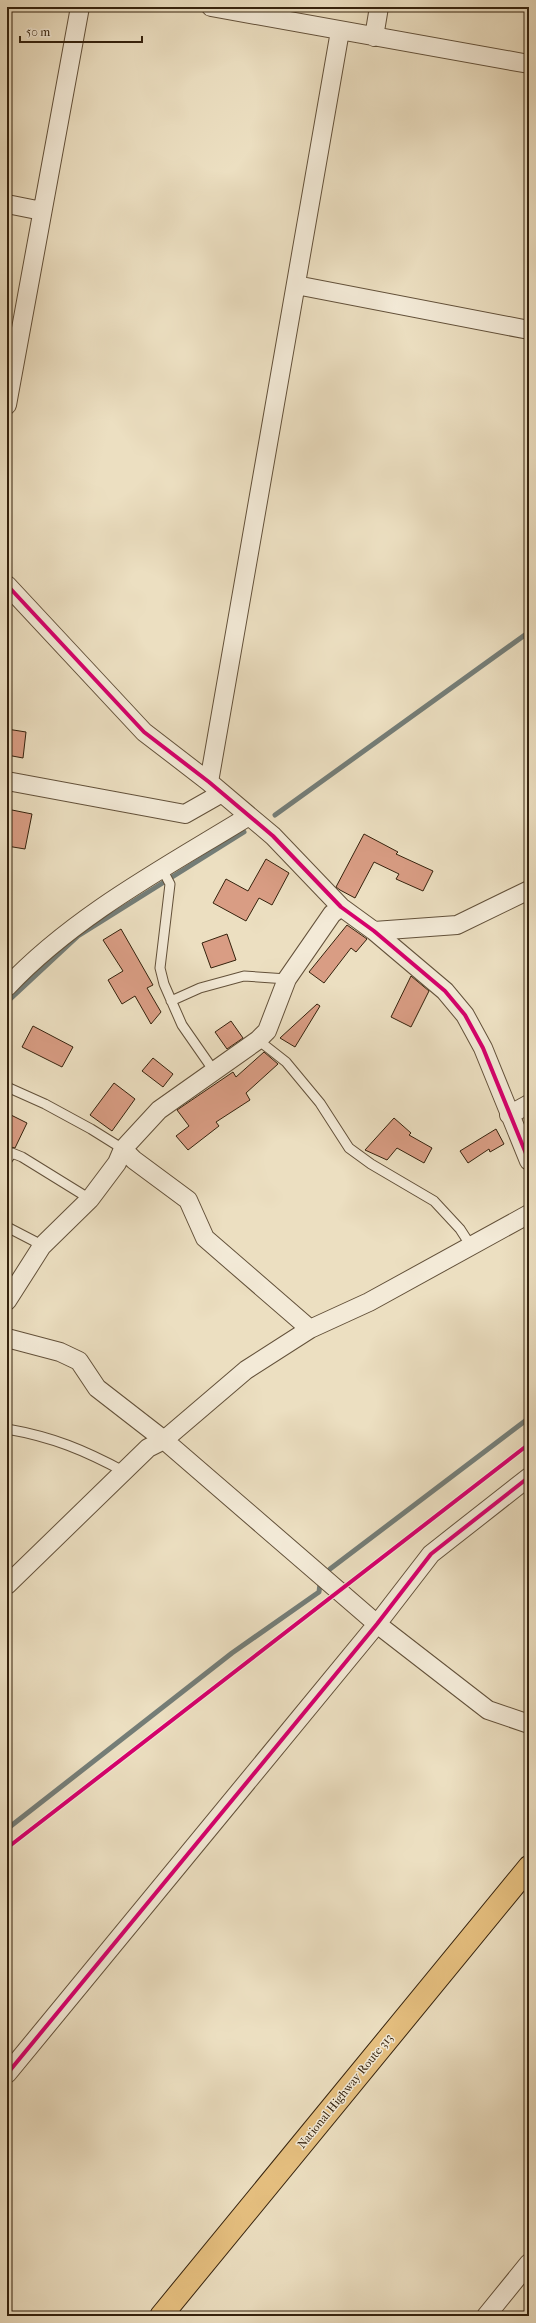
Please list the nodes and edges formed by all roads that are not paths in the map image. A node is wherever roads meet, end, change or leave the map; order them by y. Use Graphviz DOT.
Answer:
graph roads {
  1 [pos="80,7"];
  2 [pos="211,7"];
  3 [pos="379,7"];
  4 [pos="340,31"];
  5 [pos="374,37"];
  6 [pos="529,64"];
  7 [pos="7,204"];
  8 [pos="42,211"];
  9 [pos="296,285"];
  10 [pos="529,330"];
  11 [pos="7,405"];
  12 [pos="7,585"];
  13 [pos="7,781"];
  14 [pos="216,788"];
  15 [pos="249,816"];
  16 [pos="166,877"];
  17 [pos="529,890"];
  18 [pos="341,907"];
  19 [pos="374,931"];
  20 [pos="287,979"];
  21 [pos="7,987"];
  22 [pos="171,1001"];
  23 [pos="258,1040"];
  24 [pos="214,1071"];
  25 [pos="7,1087"];
  26 [pos="529,1104"];
  27 [pos="509,1115"];
  28 [pos="123,1149"];
  29 [pos="7,1160"];
  30 [pos="529,1161"];
  31 [pos="90,1199"];
  32 [pos="529,1214"];
  33 [pos="7,1227"];
  34 [pos="471,1246"];
  35 [pos="41,1248"];
  36 [pos="10,1290"];
  37 [pos="310,1329"];
  38 [pos="7,1338"];
  39 [pos="7,1429"];
  40 [pos="164,1440"];
  41 [pos="125,1472"];
  42 [pos="529,1477"];
  43 [pos="7,1586"];
  44 [pos="372,1618"];
  45 [pos="529,1724"];
  46 [pos="529,1867"];
  47 [pos="7,2074"];
  48 [pos="529,2263"];
  49 [pos="161,2316"];
  50 [pos="486,2316"];
  1 -- 8 [label="street"];
  2 -- 4 [label="street"];
  3 -- 5 [label="street"];
  4 -- 5 [label="street"];
  4 -- 9 [label="street"];
  5 -- 6 [label="street"];
  7 -- 8 [label="street"];
  8 -- 11 [label="street"];
  9 -- 10 [label="street"];
  9 -- 14 [label="street"];
  12 -- 14 [label="street"];
  13 -- 14 [label="street"];
  14 -- 15 [label="street"];
  15 -- 16 [label="street"];
  15 -- 18 [label="street"];
  16 -- 21 [label="street"];
  16 -- 22 [label="lane"];
  17 -- 19 [label="street"];
  18 -- 19 [label="street"];
  18 -- 20 [label="street"];
  19 -- 27 [label="street"];
  20 -- 22 [label="lane"];
  20 -- 23 [label="street"];
  22 -- 24 [label="lane"];
  23 -- 24 [label="street"];
  23 -- 34 [label="lane"];
  24 -- 28 [label="street"];
  25 -- 28 [label="lane"];
  26 -- 27 [label="street"];
  27 -- 30 [label="street"];
  28 -- 31 [label="street"];
  28 -- 37 [label="street"];
  29 -- 31 [label="lane"];
  31 -- 35 [label="street"];
  32 -- 34 [label="street"];
  33 -- 35 [label="lane"];
  34 -- 37 [label="street"];
  35 -- 36 [label="street"];
  37 -- 40 [label="street"];
  38 -- 40 [label="street"];
  39 -- 41 [label="lane"];
  40 -- 41 [label="street"];
  40 -- 44 [label="street"];
  41 -- 43 [label="street"];
  42 -- 44 [label="street"];
  44 -- 45 [label="street"];
  44 -- 47 [label="street"];
  46 -- 49 [label="highway, National Highway Route 313"];
  48 -- 50 [label="street"];
}
